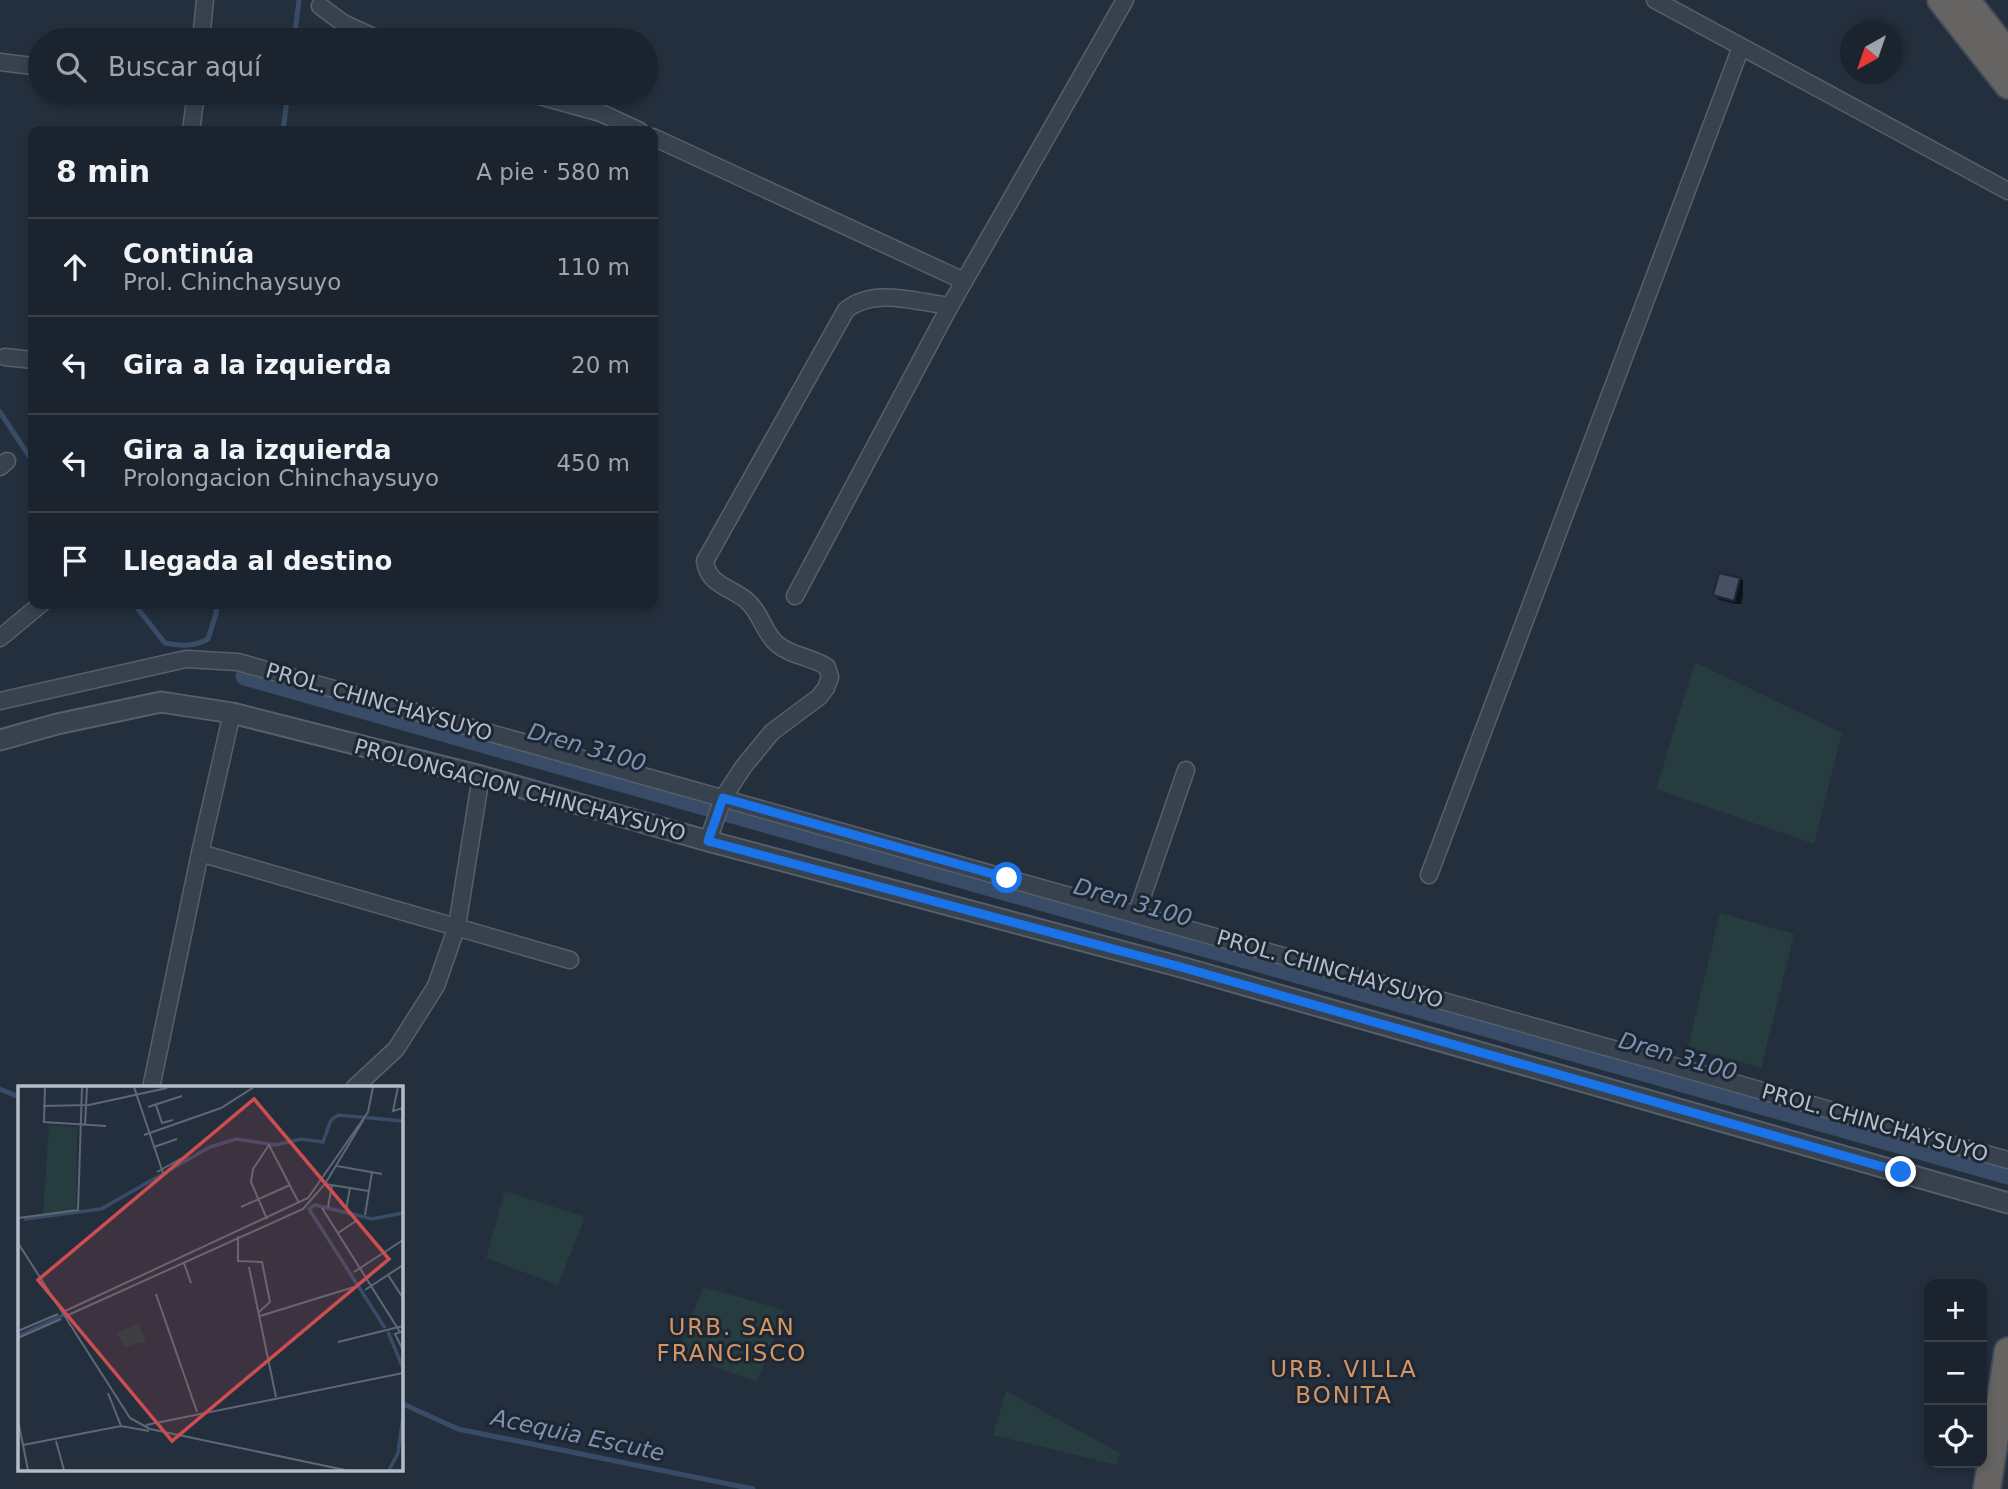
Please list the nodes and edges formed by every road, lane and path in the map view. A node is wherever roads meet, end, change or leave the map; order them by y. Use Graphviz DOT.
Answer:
graph roads {
  1 [pos="205,0"];
  2 [pos="1125,0"];
  3 [pos="1655,0"];
  4 [pos="1941,0"];
  5 [pos="1966,0"];
  6 [pos="320,6"];
  7 [pos="202,28"];
  8 [pos="354,28"];
  9 [pos="1741,47"];
  10 [pos="2008,54"];
  11 [pos="0,62"];
  12 [pos="28,65"];
  13 [pos="2008,85"];
  14 [pos="194,105"];
  15 [pos="572,105"];
  16 [pos="192,126"];
  17 [pos="629,126"];
  18 [pos="658,139"];
  19 [pos="2008,191"];
  20 [pos="964,281"];
  21 [pos="950,306"];
  22 [pos="5,357"];
  23 [pos="28,359"];
  24 [pos="795,596"];
  25 [pos="35,609"];
  26 [pos="0,638"];
  27 [pos="1,700"];
  28 [pos="232,713"];
  29 [pos="0,740"];
  30 [pos="1186,770"];
  31 [pos="481,776"];
  32 [pos="721,801"];
  33 [pos="710,834"];
  34 [pos="200,853"];
  35 [pos="1429,875"];
  36 [pos="1136,915"];
  37 [pos="457,926"];
  38 [pos="570,960"];
  39 [pos="151,1086"];
  40 [pos="356,1086"];
  41 [pos="2008,1160"];
  42 [pos="2008,1203"];
  43 [pos="2008,1351"];
  44 [pos="1987,1489"];
  1 -- 7 [label="street"];
  2 -- 20 [label="street"];
  3 -- 9 [label="street"];
  4 -- 13 [label="highway"];
  5 -- 10 [label="highway"];
  6 -- 8 [label="street"];
  9 -- 19 [label="street"];
  9 -- 35 [label="street"];
  11 -- 12 [label="street"];
  14 -- 16 [label="street"];
  15 -- 17 [label="street"];
  18 -- 20 [label="street"];
  20 -- 21 [label="street"];
  21 -- 24 [label="street"];
  21 -- 32 [label="street"];
  22 -- 23 [label="street"];
  25 -- 26 [label="street"];
  27 -- 32 [label="street, PROL. CHINCHAYSUYO"];
  28 -- 29 [label="street, PROLONGACION CHINCHAYSUYO"];
  28 -- 31 [label="street, PROLONGACION CHINCHAYSUYO"];
  28 -- 34 [label="street"];
  30 -- 36 [label="street"];
  31 -- 33 [label="street, PROLONGACION CHINCHAYSUYO"];
  31 -- 37 [label="street"];
  32 -- 33 [label="street"];
  32 -- 36 [label="street, PROL. CHINCHAYSUYO"];
  33 -- 42 [label="street, PROLONGACION CHINCHAYSUYO"];
  34 -- 37 [label="street"];
  34 -- 39 [label="street"];
  36 -- 41 [label="street, PROL. CHINCHAYSUYO"];
  37 -- 38 [label="street"];
  37 -- 40 [label="street"];
  43 -- 44 [label="highway"];
}
